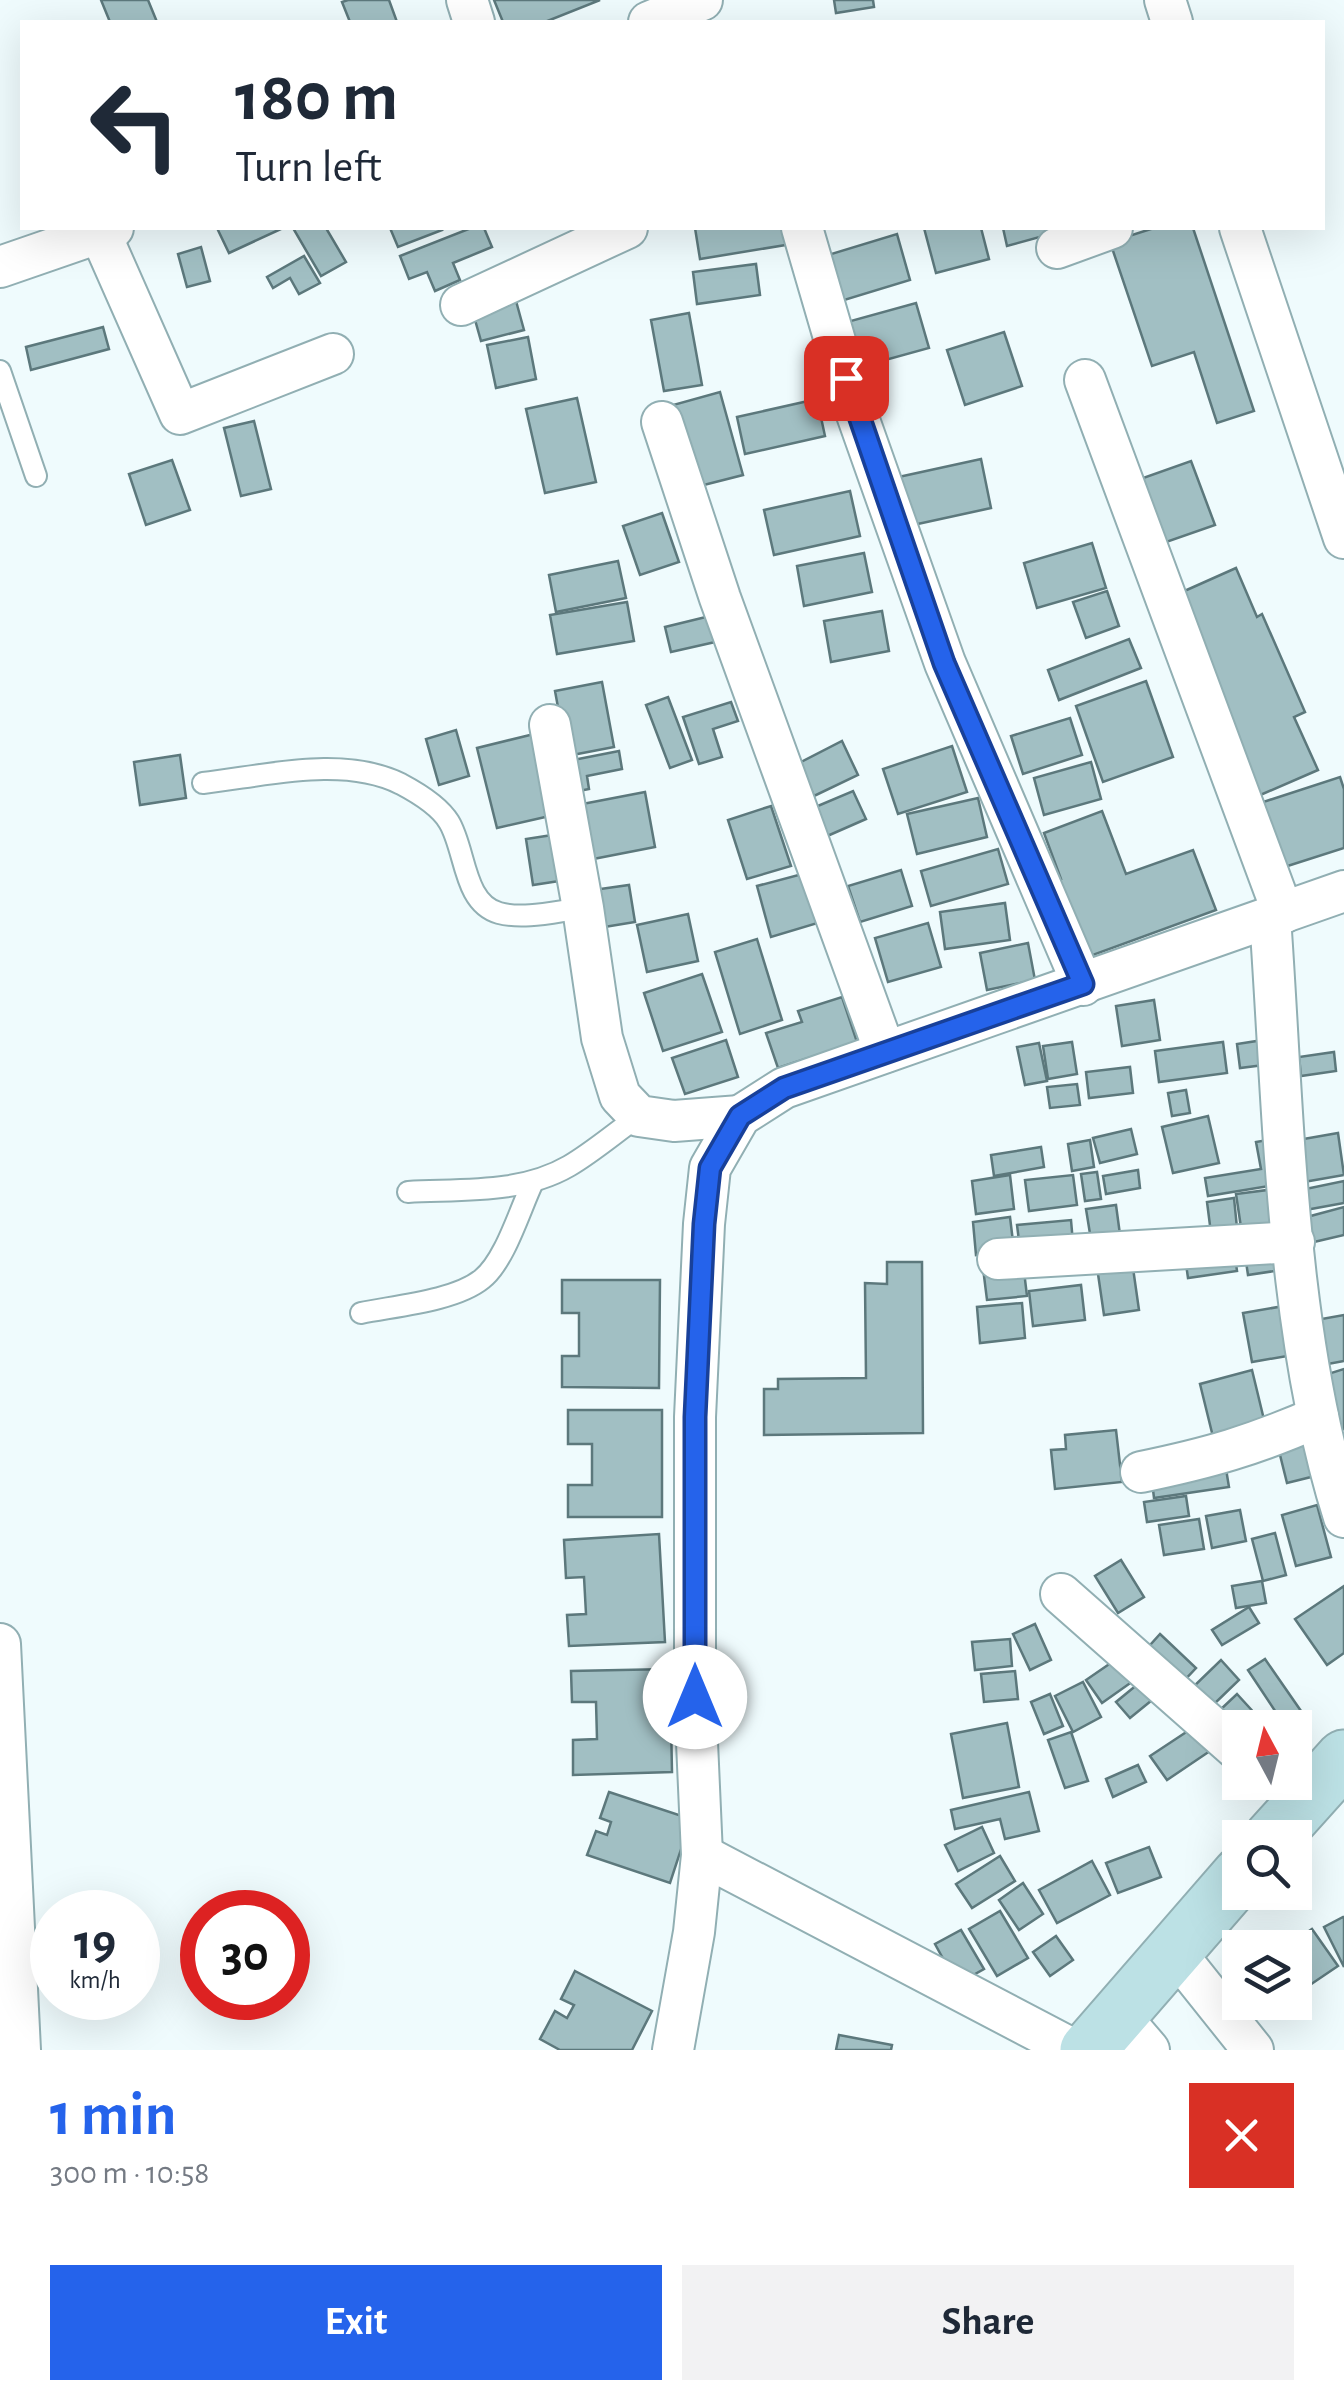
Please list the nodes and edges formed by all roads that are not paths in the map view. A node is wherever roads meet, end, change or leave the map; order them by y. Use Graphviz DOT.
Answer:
graph roads {
  1 [pos="702,0"];
  2 [pos="654,20"];
  3 [pos="106,230"];
  4 [pos="803,230"];
  5 [pos="1106,230"];
  6 [pos="1241,230"];
  7 [pos="631,238"];
  8 [pos="1057,248"];
  9 [pos="0,267"];
  10 [pos="461,305"];
  11 [pos="332,354"];
  12 [pos="0,371"];
  13 [pos="1085,380"];
  14 [pos="662,422"];
  15 [pos="36,476"];
  16 [pos="1344,538"];
  17 [pos="550,724"];
  18 [pos="203,783"];
  19 [pos="1344,890"];
  20 [pos="583,908"];
  21 [pos="1276,915"];
  22 [pos="1083,984"];
  23 [pos="885,1052"];
  24 [pos="639,1116"];
  25 [pos="740,1116"];
  26 [pos="532,1182"];
  27 [pos="408,1192"];
  28 [pos="1294,1242"];
  29 [pos="998,1260"];
  30 [pos="361,1313"];
  31 [pos="1318,1417"];
  32 [pos="1141,1472"];
  33 [pos="1344,1517"];
  34 [pos="1061,1594"];
  35 [pos="0,1644"];
  36 [pos="1222,1736"];
  37 [pos="1344,1758"];
  38 [pos="1282,1808"];
  39 [pos="702,1855"];
  40 [pos="1222,1896"];
  41 [pos="1174,1951"];
  42 [pos="1118,2038"];
  43 [pos="20,2050"];
  44 [pos="673,2050"];
  45 [pos="1074,2050"];
  46 [pos="1253,2050"];
  1 -- 2 [label="street"];
  3 -- 9 [label="street"];
  3 -- 11 [label="street"];
  4 -- 22 [label="street"];
  5 -- 8 [label="street"];
  6 -- 16 [label="street"];
  7 -- 10 [label="street"];
  12 -- 15 [label="lane"];
  13 -- 21 [label="street"];
  14 -- 23 [label="street"];
  17 -- 20 [label="street"];
  18 -- 20 [label="lane"];
  19 -- 21 [label="street"];
  20 -- 24 [label="street"];
  21 -- 22 [label="street"];
  21 -- 28 [label="street"];
  22 -- 23 [label="street"];
  23 -- 25 [label="street"];
  24 -- 25 [label="street"];
  24 -- 26 [label="lane"];
  25 -- 39 [label="street"];
  26 -- 27 [label="lane"];
  26 -- 30 [label="lane"];
  28 -- 29 [label="street"];
  28 -- 31 [label="street"];
  31 -- 32 [label="street"];
  31 -- 33 [label="street"];
  34 -- 36 [label="street"];
  35 -- 43 [label="street"];
  37 -- 38 [label="street"];
  39 -- 44 [label="street"];
  39 -- 45 [label="street"];
  40 -- 41 [label="street"];
  41 -- 42 [label="street"];
  41 -- 46 [label="street"];
}
